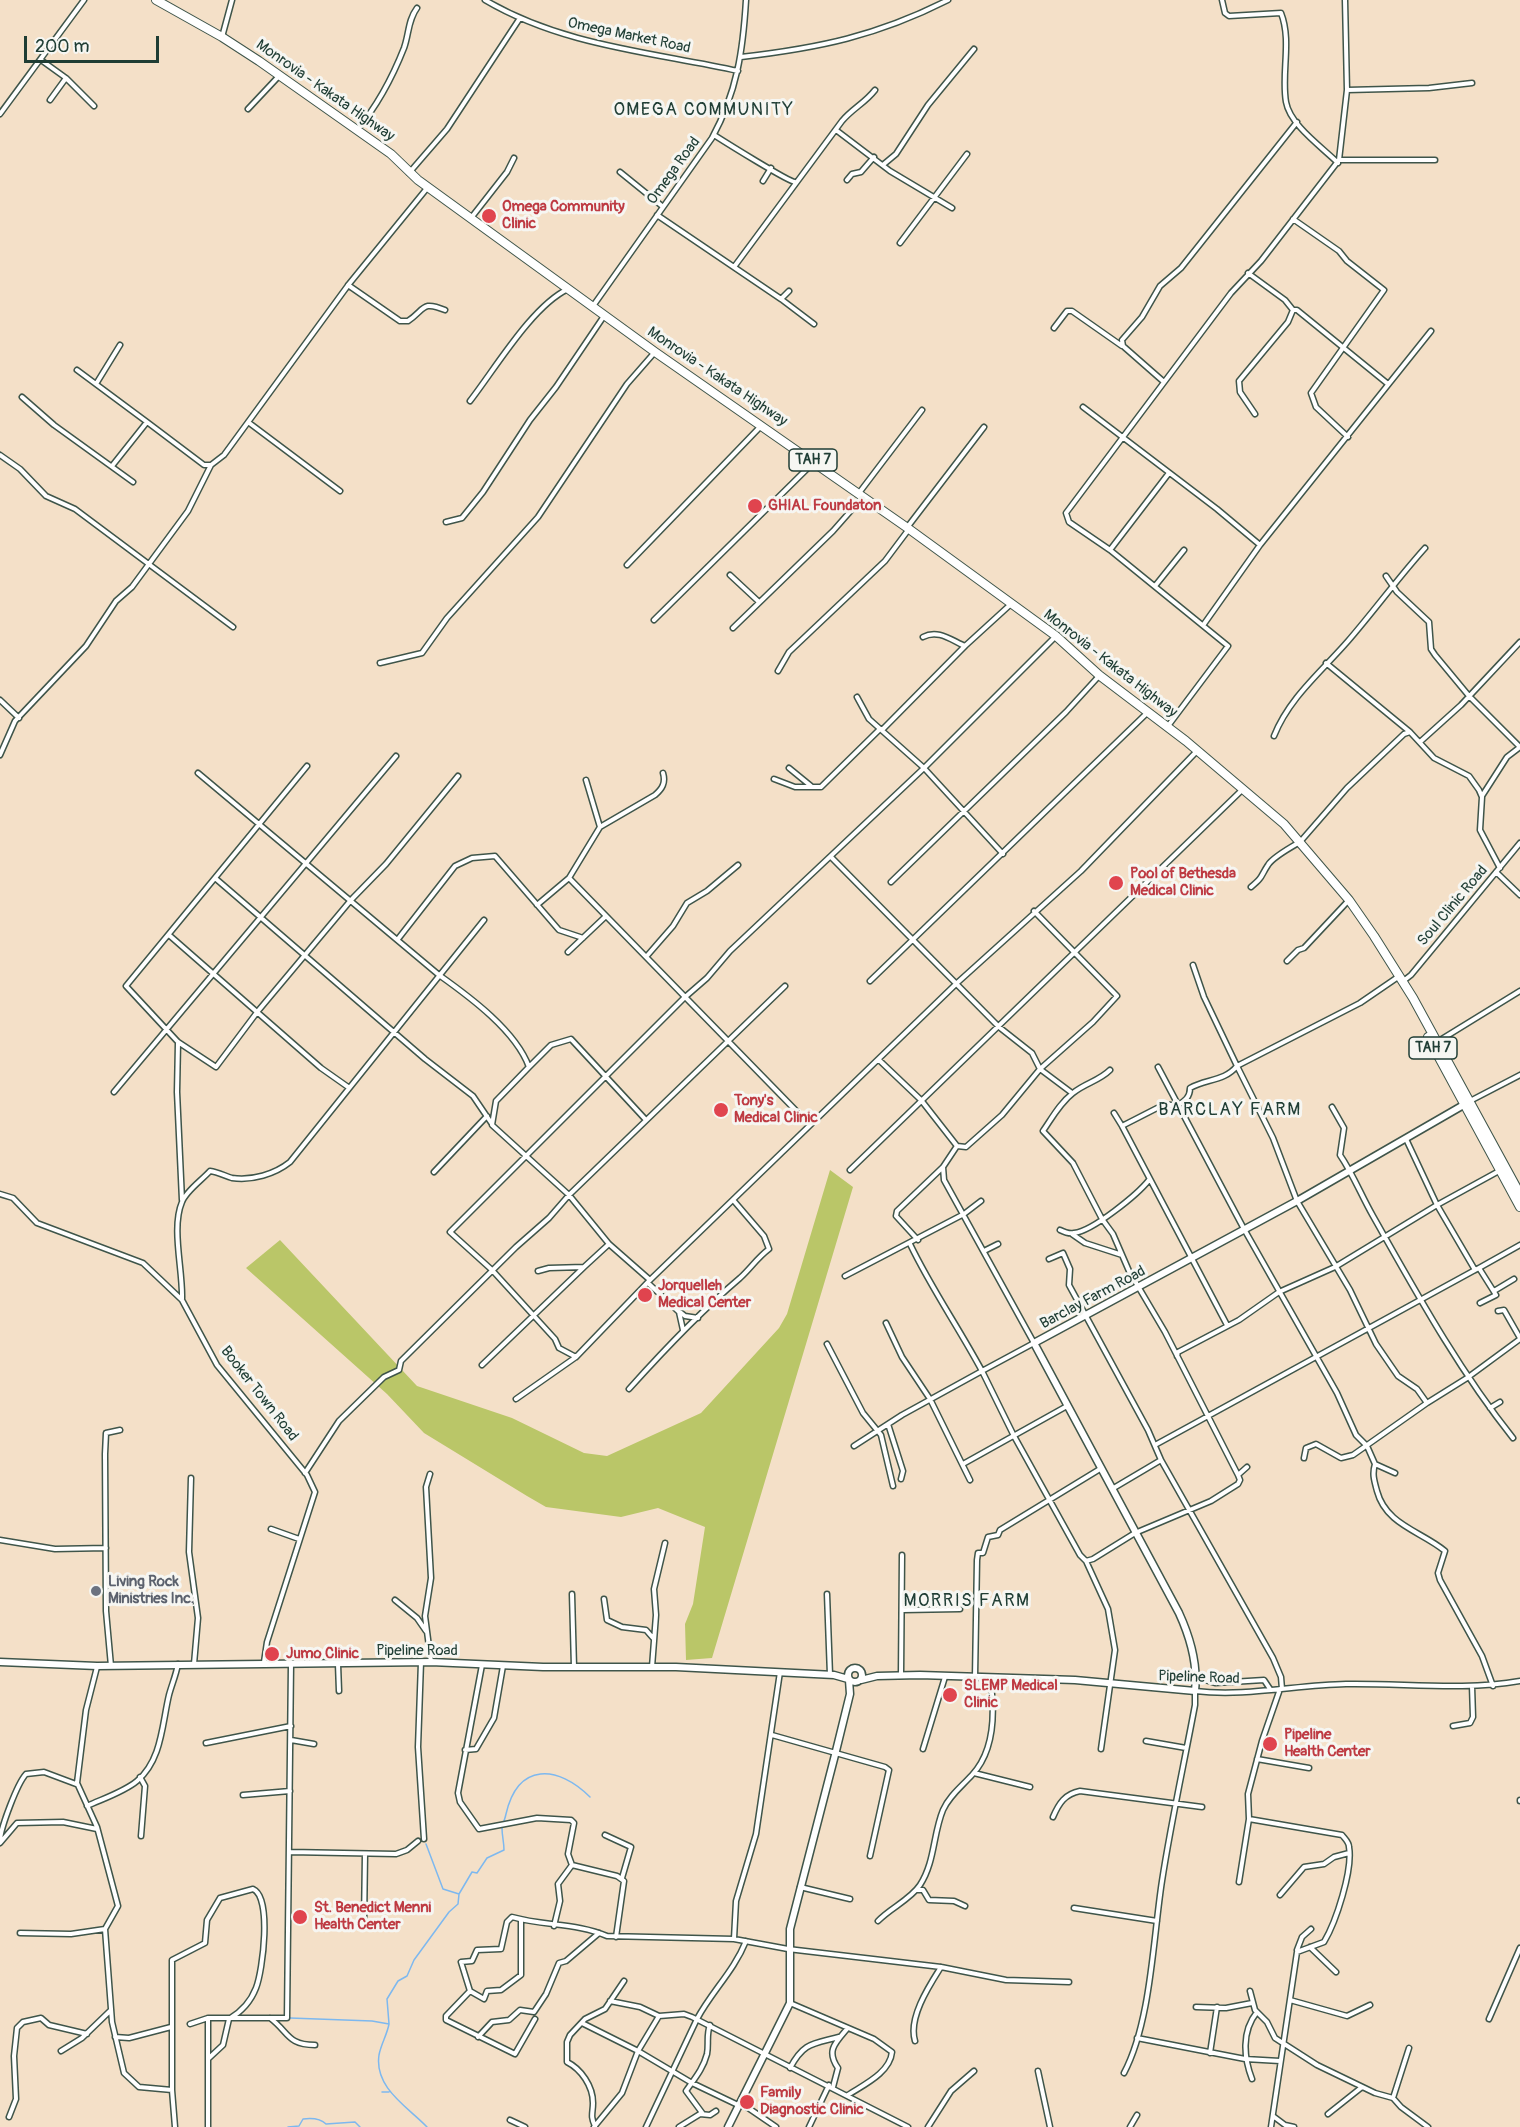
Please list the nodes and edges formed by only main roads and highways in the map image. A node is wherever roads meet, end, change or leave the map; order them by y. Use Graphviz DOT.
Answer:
graph roads {
  1 [pos="156,0"];
  2 [pos="1402,983"];
  3 [pos="1466,1103"];
  4 [pos="1520,1194"];
  5 [pos="1520,1207"];
  1 -- 2 [label="highway, Monrovia - Kakata Highway / TAH 7"];
  2 -- 3 [label="highway, Monrovia - Kakata Highway / TAH 7"];
  2 -- 3 [label="highway, Monrovia - Kakata Highway / TAH 7"];
  3 -- 4 [label="highway, Monrovia - Kakata Highway / TAH 7"];
  3 -- 5 [label="highway, Monrovia - Kakata Highway / TAH 7"];
}
